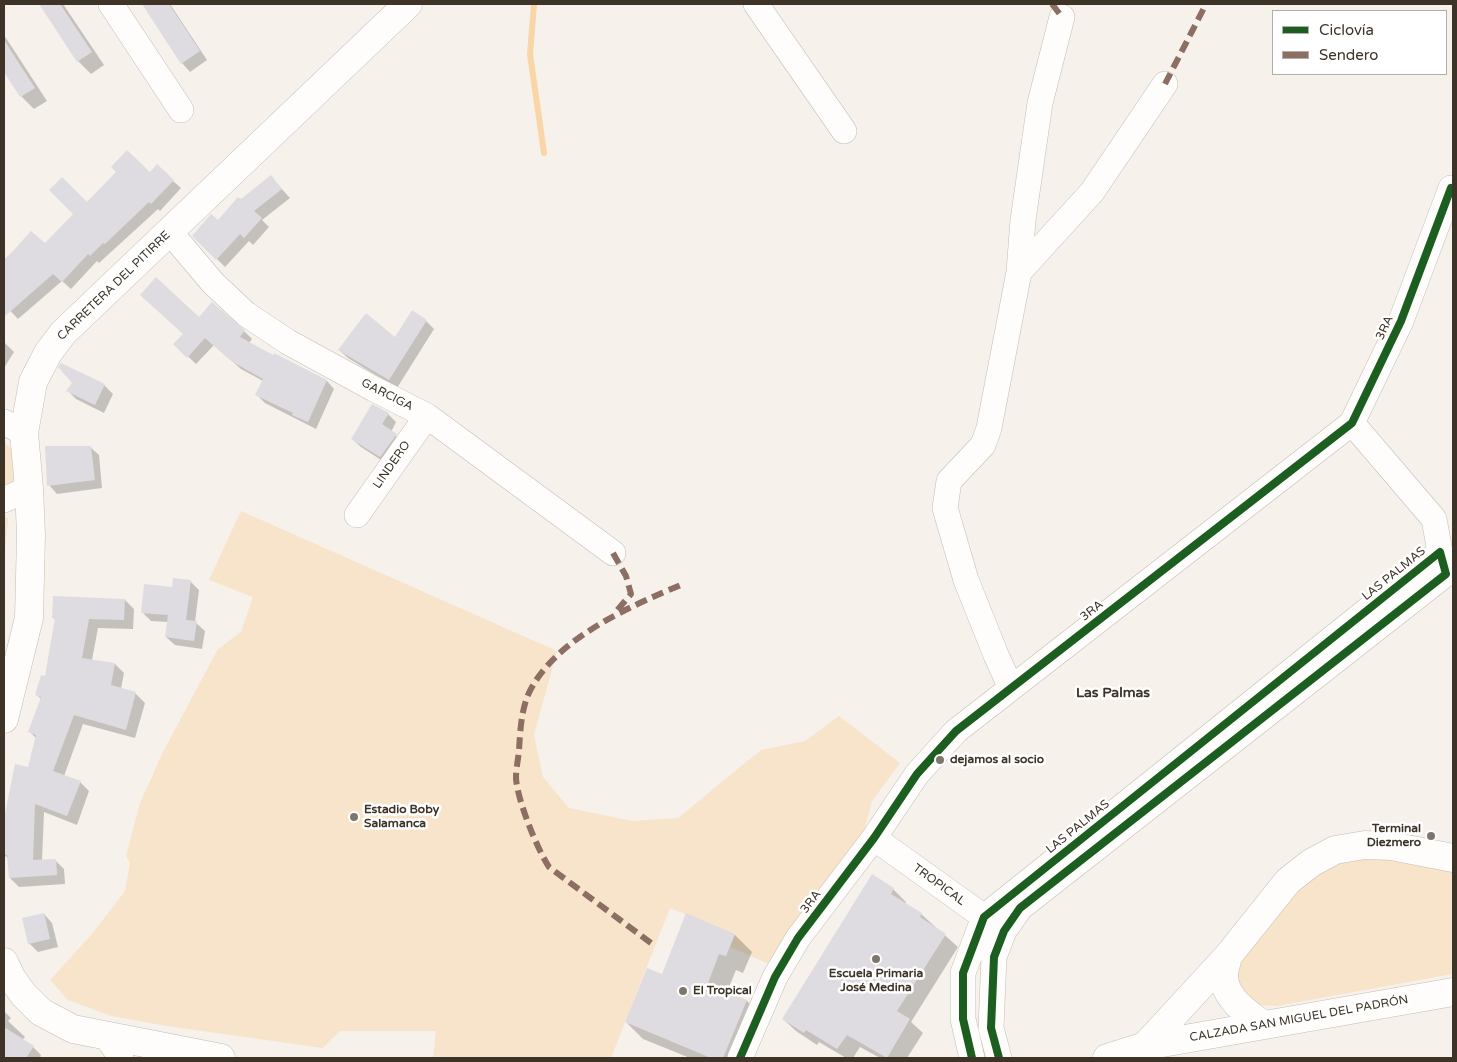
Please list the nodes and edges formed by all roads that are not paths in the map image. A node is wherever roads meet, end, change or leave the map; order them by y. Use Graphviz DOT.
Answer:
graph roads {
  1 [pos="111,4"];
  2 [pos="408,4"];
  3 [pos="756,4"];
  4 [pos="1062,17"];
  5 [pos="1165,84"];
  6 [pos="181,110"];
  7 [pos="844,131"];
  8 [pos="1452,188"];
  9 [pos="170,232"];
  10 [pos="1020,272"];
  11 [pos="427,416"];
  12 [pos="1352,423"];
  13 [pos="14,428"];
  14 [pos="29,488"];
  15 [pos="4,500"];
  16 [pos="358,515"];
  17 [pos="1440,552"];
  18 [pos="613,553"];
  19 [pos="1011,688"];
  20 [pos="5,712"];
  21 [pos="874,838"];
  22 [pos="1453,858"];
  23 [pos="984,917"];
  24 [pos="1004,931"];
  25 [pos="1228,956"];
  26 [pos="4,962"];
  27 [pos="1453,992"];
  28 [pos="1263,1025"];
  29 [pos="1145,1046"];
  30 [pos="114,1047"];
  31 [pos="221,1058"];
  32 [pos="740,1058"];
  33 [pos="972,1058"];
  34 [pos="999,1058"];
  35 [pos="1107,1058"];
  1 -- 6 [label="street"];
  2 -- 9 [label="main road, CARRETERA DEL PITIRRE"];
  3 -- 7 [label="street"];
  4 -- 10 [label="street"];
  5 -- 10 [label="street"];
  8 -- 12 [label="street, 3RA"];
  9 -- 11 [label="street, GARCIGA"];
  9 -- 13 [label="main road, CARRETERA DEL PITIRRE"];
  10 -- 19 [label="street"];
  11 -- 16 [label="street, LINDERO"];
  11 -- 18 [label="street, GARCIGA"];
  12 -- 17 [label="street, LAS PALMAS"];
  12 -- 19 [label="street, 3RA"];
  13 -- 14 [label="main road, CARRETERA DEL PITIRRE"];
  14 -- 15 [label="street"];
  14 -- 20 [label="main road, CARRETERA DEL PITIRRE"];
  17 -- 23 [label="street, LAS PALMAS"];
  17 -- 24 [label="street, LAS PALMAS"];
  19 -- 21 [label="street, 3RA"];
  21 -- 23 [label="street, TROPICAL"];
  21 -- 32 [label="street, 3RA"];
  22 -- 25 [label="main road, CALZADA SAN MIGUEL DEL PADRÓN"];
  23 -- 24 [label="street, TROPICAL"];
  23 -- 33 [label="street"];
  24 -- 34 [label="street, LAS PALMAS"];
  25 -- 28 [label="main road"];
  25 -- 29 [label="main road, CALZADA SAN MIGUEL DEL PADRÓN"];
  26 -- 30 [label="main road"];
  27 -- 28 [label="main road, CALZADA SAN MIGUEL DEL PADRÓN"];
  28 -- 29 [label="main road, CALZADA SAN MIGUEL DEL PADRÓN"];
  29 -- 35 [label="main road, CALZADA SAN MIGUEL DEL PADRÓN"];
  30 -- 31 [label="main road"];
}
